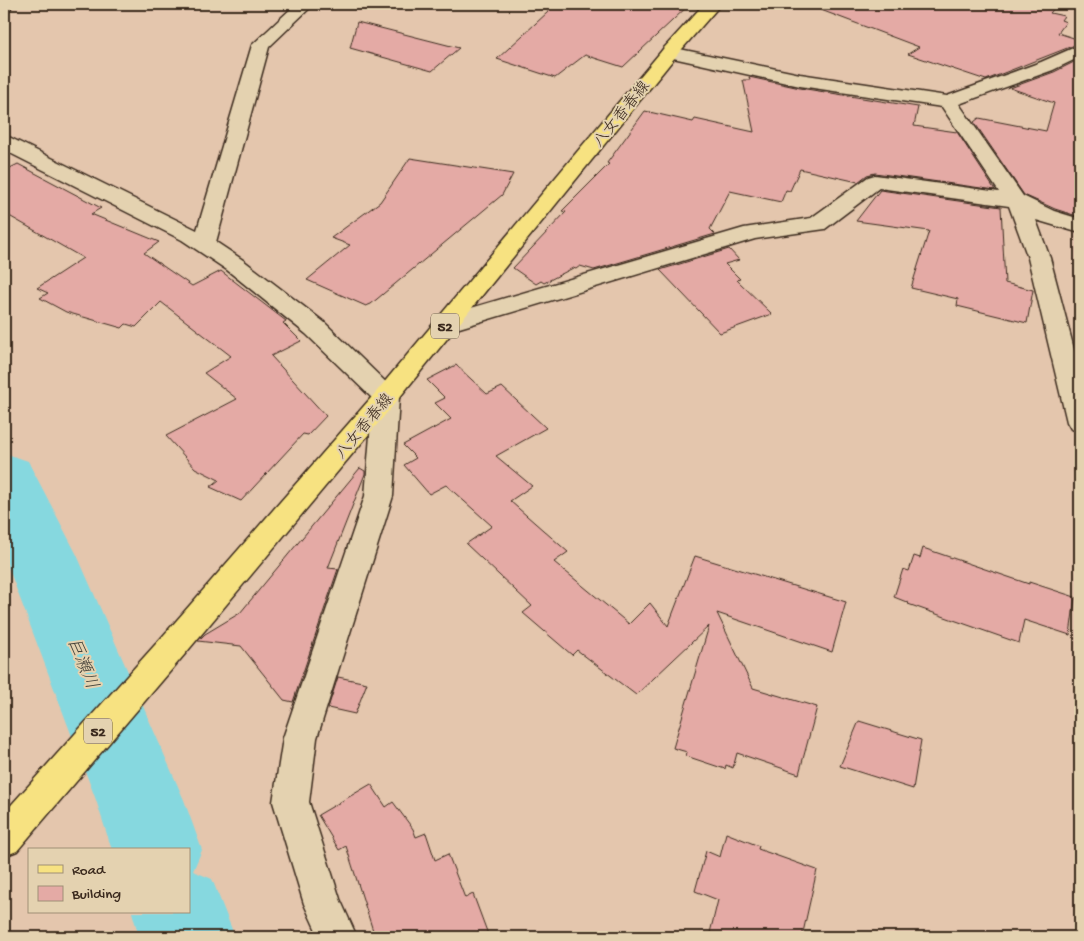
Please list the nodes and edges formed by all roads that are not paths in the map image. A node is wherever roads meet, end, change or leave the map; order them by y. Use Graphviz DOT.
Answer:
graph roads {
  1 [pos="306,4"];
  2 [pos="713,4"];
  3 [pos="1080,50"];
  4 [pos="670,52"];
  5 [pos="948,102"];
  6 [pos="4,142"];
  7 [pos="1016,201"];
  8 [pos="1080,226"];
  9 [pos="204,245"];
  10 [pos="446,324"];
  11 [pos="386,397"];
  12 [pos="1080,422"];
  13 [pos="13,828"];
  14 [pos="338,937"];
  1 -- 9 [label="street"];
  2 -- 4 [label="main road, 八女香春線 / 52"];
  3 -- 5 [label="street"];
  4 -- 5 [label="street"];
  4 -- 10 [label="main road, 八女香春線 / 52"];
  5 -- 7 [label="street"];
  6 -- 9 [label="street"];
  7 -- 8 [label="street"];
  7 -- 10 [label="street"];
  7 -- 12 [label="street"];
  9 -- 11 [label="street"];
  10 -- 11 [label="main road, 八女香春線 / 52"];
  11 -- 13 [label="main road, 八女香春線 / 52"];
  11 -- 14 [label="street"];
}
